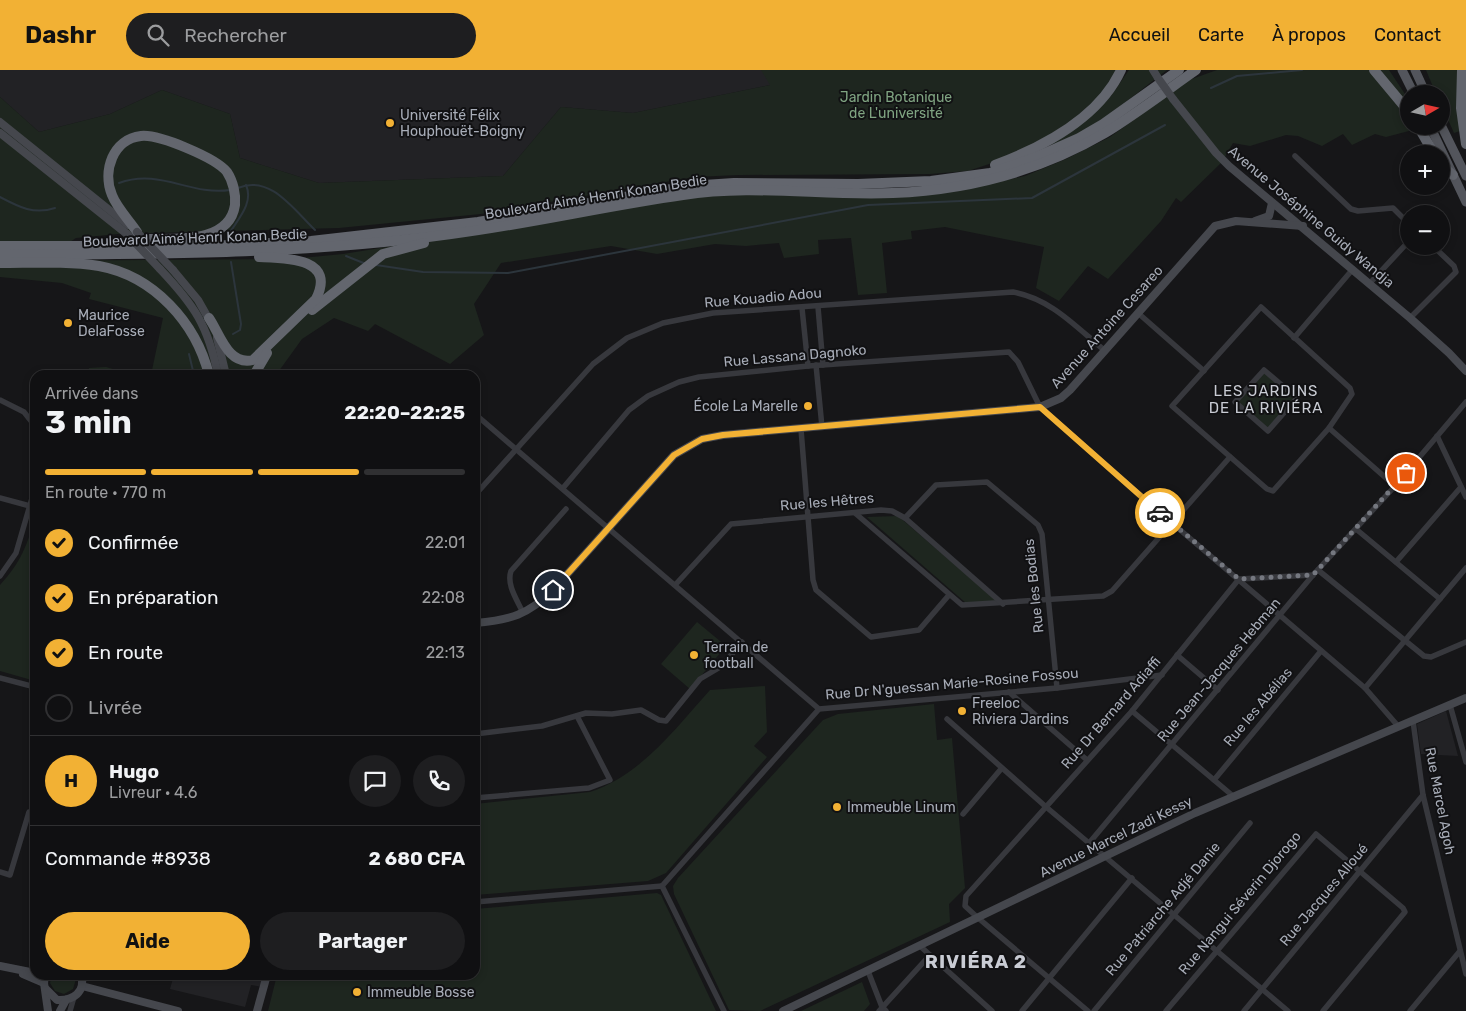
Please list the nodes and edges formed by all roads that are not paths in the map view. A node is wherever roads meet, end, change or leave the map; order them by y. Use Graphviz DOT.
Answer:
graph roads {
  1 [pos="1122,70"];
  2 [pos="1153,70"];
  3 [pos="1179,70"];
  4 [pos="1196,70"];
  5 [pos="1374,70"];
  6 [pos="1402,70"];
  7 [pos="1415,70"];
  8 [pos="1462,70"];
  9 [pos="1410,85"];
  10 [pos="1422,85"];
  11 [pos="1400,101"];
  12 [pos="0,122"];
  13 [pos="0,133"];
  14 [pos="1434,135"];
  15 [pos="1446,135"];
  16 [pos="1466,144"];
  17 [pos="1295,156"];
  18 [pos="1450,172"];
  19 [pos="970,174"];
  20 [pos="1453,175"];
  21 [pos="1466,176"];
  22 [pos="1466,202"];
  23 [pos="1272,203"];
  24 [pos="1400,215"];
  25 [pos="1249,222"];
  26 [pos="1303,226"];
  27 [pos="132,233"];
  28 [pos="450,234"];
  29 [pos="331,243"];
  30 [pos="67,245"];
  31 [pos="0,246"];
  32 [pos="1400,251"];
  33 [pos="203,254"];
  34 [pos="0,255"];
  35 [pos="1442,255"];
  36 [pos="0,263"];
  37 [pos="1353,269"];
  38 [pos="1370,283"];
  39 [pos="818,307"];
  40 [pos="802,308"];
  41 [pos="1138,313"];
  42 [pos="209,318"];
  43 [pos="1410,318"];
  44 [pos="1294,338"];
  45 [pos="1104,350"];
  46 [pos="822,355"];
  47 [pos="807,356"];
  48 [pos="823,365"];
  49 [pos="808,366"];
  50 [pos="816,366"];
  51 [pos="207,370"];
  52 [pos="217,370"];
  53 [pos="225,370"];
  54 [pos="256,370"];
  55 [pos="1204,371"];
  56 [pos="1466,371"];
  57 [pos="0,400"];
  58 [pos="1466,402"];
  59 [pos="1040,407"];
  60 [pos="480,418"];
  61 [pos="30,420"];
  62 [pos="1259,423"];
  63 [pos="822,427"];
  64 [pos="1329,428"];
  65 [pos="801,429"];
  66 [pos="1437,436"];
  67 [pos="517,448"];
  68 [pos="1230,457"];
  69 [pos="1395,486"];
  70 [pos="1461,487"];
  71 [pos="563,488"];
  72 [pos="480,489"];
  73 [pos="0,498"];
  74 [pos="1466,498"];
  75 [pos="30,506"];
  76 [pos="566,509"];
  77 [pos="855,513"];
  78 [pos="808,516"];
  79 [pos="905,518"];
  80 [pos="1172,523"];
  81 [pos="610,527"];
  82 [pos="1356,529"];
  83 [pos="1396,562"];
  84 [pos="1466,568"];
  85 [pos="1318,570"];
  86 [pos="1313,575"];
  87 [pos="0,576"];
  88 [pos="1239,579"];
  89 [pos="676,584"];
  90 [pos="949,595"];
  91 [pos="1049,600"];
  92 [pos="1440,600"];
  93 [pos="1003,604"];
  94 [pos="524,613"];
  95 [pos="1281,616"];
  96 [pos="480,623"];
  97 [pos="742,642"];
  98 [pos="1404,642"];
  99 [pos="1466,642"];
  100 [pos="1321,651"];
  101 [pos="1177,655"];
  102 [pos="1162,674"];
  103 [pos="0,678"];
  104 [pos="30,686"];
  105 [pos="1057,688"];
  106 [pos="1365,688"];
  107 [pos="1218,690"];
  108 [pos="1009,692"];
  109 [pos="1466,698"];
  110 [pos="1450,705"];
  111 [pos="819,709"];
  112 [pos="1132,711"];
  113 [pos="577,716"];
  114 [pos="947,719"];
  115 [pos="1413,720"];
  116 [pos="1398,726"];
  117 [pos="480,733"];
  118 [pos="1171,746"];
  119 [pos="1087,760"];
  120 [pos="1466,762"];
  121 [pos="1001,768"];
  122 [pos="1214,780"];
  123 [pos="1424,795"];
  124 [pos="1233,796"];
  125 [pos="480,798"];
  126 [pos="1045,806"];
  127 [pos="29,812"];
  128 [pos="963,814"];
  129 [pos="1250,823"];
  130 [pos="1090,842"];
  131 [pos="1105,856"];
  132 [pos="1360,871"];
  133 [pos="0,872"];
  134 [pos="1132,878"];
  135 [pos="662,886"];
  136 [pos="480,902"];
  137 [pos="1174,914"];
  138 [pos="977,917"];
  139 [pos="920,946"];
  140 [pos="1216,949"];
  141 [pos="1460,951"];
  142 [pos="930,955"];
  143 [pos="0,966"];
  144 [pos="16,970"];
  145 [pos="868,971"];
  146 [pos="30,972"];
  147 [pos="1466,974"];
  148 [pos="30,976"];
  149 [pos="1049,978"];
  150 [pos="81,980"];
  151 [pos="266,980"];
  152 [pos="45,982"];
  153 [pos="82,986"];
  154 [pos="1262,989"];
  155 [pos="74,997"];
  156 [pos="66,1000"];
  157 [pos="882,1010"];
  158 [pos="48,1011"];
  159 [pos="60,1011"];
  160 [pos="70,1011"];
  161 [pos="178,1011"];
  162 [pos="257,1011"];
  163 [pos="724,1011"];
  164 [pos="783,1011"];
  165 [pos="992,1011"];
  166 [pos="1022,1011"];
  167 [pos="1088,1011"];
  168 [pos="1094,1011"];
  169 [pos="1166,1011"];
  170 [pos="1244,1011"];
  171 [pos="1288,1011"];
  172 [pos="1323,1011"];
  173 [pos="1410,1011"];
  1 -- 19 [label="highway"];
  2 -- 23 [label="street, Avenue Joséphine Guidy Wandja, bridge"];
  3 -- 19 [label="highway, Boulevard Aimé Henri Konan Bedie"];
  4 -- 28 [label="highway, Boulevard Aimé Henri Konan Bedie"];
  5 -- 11 [label="highway"];
  6 -- 9 [label="main road"];
  7 -- 10 [label="main road"];
  8 -- 16 [label="highway"];
  12 -- 27 [label="street"];
  13 -- 27 [label="street"];
  14 -- 20 [label="main road"];
  15 -- 21 [label="main road"];
  17 -- 24 [label="street"];
  18 -- 20 [label="highway"];
  19 -- 29 [label="highway, Boulevard Aimé Henri Konan Bedie"];
  20 -- 22 [label="main road"];
  23 -- 25 [label="street"];
  23 -- 26 [label="street, Avenue Joséphine Guidy Wandja"];
  25 -- 26 [label="street, Avenue Antoine Cesareo"];
  25 -- 41 [label="street, Avenue Antoine Cesareo"];
  26 -- 37 [label="street, Avenue Joséphine Guidy Wandja"];
  27 -- 30 [label="highway"];
  27 -- 42 [label="street, bridge"];
  27 -- 52 [label="street, bridge"];
  28 -- 29 [label="highway, Boulevard Aimé Henri Konan Bedie"];
  28 -- 54 [label="highway"];
  29 -- 30 [label="highway, Boulevard Aimé Henri Konan Bedie"];
  29 -- 33 [label="highway, Boulevard Aimé Henri Konan Bedie"];
  30 -- 31 [label="highway, Boulevard Aimé Henri Konan Bedie"];
  32 -- 38 [label="street"];
  33 -- 34 [label="highway, Boulevard Aimé Henri Konan Bedie"];
  33 -- 42 [label="highway"];
  35 -- 43 [label="street"];
  36 -- 51 [label="highway"];
  37 -- 38 [label="street, Avenue Joséphine Guidy Wandja"];
  37 -- 44 [label="street"];
  38 -- 43 [label="street, Avenue Joséphine Guidy Wandja"];
  39 -- 40 [label="street, Rue Kouadio Adou"];
  39 -- 45 [label="street, Rue Kouadio Adou"];
  39 -- 46 [label="street"];
  40 -- 47 [label="street"];
  40 -- 67 [label="street, Rue Kouadio Adou"];
  41 -- 45 [label="street, Avenue Antoine Cesareo"];
  41 -- 55 [label="street"];
  42 -- 53 [label="street"];
  43 -- 56 [label="street, Avenue Joséphine Guidy Wandja"];
  44 -- 55 [label="street"];
  44 -- 64 [label="street"];
  45 -- 59 [label="street, Avenue Antoine Cesareo"];
  46 -- 47 [label="street"];
  46 -- 48 [label="street"];
  47 -- 49 [label="street"];
  48 -- 50 [label="street, Rue Lassana Dagnoko"];
  48 -- 59 [label="street, Rue Lassana Dagnoko"];
  49 -- 50 [label="street, Rue Lassana Dagnoko"];
  49 -- 71 [label="street, Rue Lassana Dagnoko"];
  50 -- 63 [label="street"];
  55 -- 68 [label="street"];
  57 -- 61 [label="street"];
  58 -- 66 [label="street, Rue Jean-Jacques Hebman"];
  59 -- 63 [label="street, Avenue Antoine Cesareo"];
  59 -- 80 [label="street"];
  60 -- 67 [label="street"];
  62 -- 62 [label="street"];
  63 -- 65 [label="street, Avenue Antoine Cesareo"];
  64 -- 68 [label="street"];
  64 -- 69 [label="street"];
  65 -- 78 [label="street"];
  65 -- 81 [label="street, Avenue Antoine Cesareo"];
  66 -- 69 [label="street, Rue Jean-Jacques Hebman"];
  66 -- 70 [label="street"];
  67 -- 71 [label="street"];
  67 -- 72 [label="street, Rue Kouadio Adou"];
  68 -- 80 [label="street"];
  69 -- 82 [label="street, Rue Jean-Jacques Hebman"];
  70 -- 74 [label="street"];
  70 -- 83 [label="street"];
  71 -- 81 [label="street"];
  73 -- 75 [label="street"];
  75 -- 87 [label="street"];
  76 -- 94 [label="street"];
  77 -- 78 [label="street, Rue les Hêtres"];
  77 -- 79 [label="street, Rue les Hêtres"];
  77 -- 90 [label="street"];
  78 -- 89 [label="street, Rue les Hêtres"];
  78 -- 90 [label="street"];
  79 -- 91 [label="street, Rue les Bodias"];
  79 -- 93 [label="street, Rue les Hêtres"];
  80 -- 88 [label="street"];
  80 -- 91 [label="street"];
  81 -- 89 [label="street"];
  81 -- 94 [label="street, Avenue Antoine Cesareo"];
  82 -- 83 [label="street"];
  82 -- 85 [label="street, Rue Jean-Jacques Hebman"];
  83 -- 92 [label="street"];
  84 -- 92 [label="street"];
  85 -- 86 [label="street, Rue Jean-Jacques Hebman"];
  85 -- 98 [label="street"];
  86 -- 88 [label="street"];
  86 -- 95 [label="street, Rue Jean-Jacques Hebman"];
  88 -- 95 [label="street"];
  88 -- 101 [label="street, Rue Dr Bernard Adiaffi"];
  89 -- 97 [label="street"];
  90 -- 93 [label="street"];
  91 -- 93 [label="street"];
  91 -- 105 [label="street, Rue les Bodias"];
  92 -- 98 [label="street"];
  94 -- 96 [label="street, Avenue Antoine Cesareo"];
  95 -- 100 [label="street"];
  95 -- 107 [label="street, Rue Jean-Jacques Hebman"];
  97 -- 111 [label="street"];
  97 -- 113 [label="street"];
  98 -- 99 [label="street"];
  98 -- 106 [label="street"];
  100 -- 106 [label="street"];
  100 -- 122 [label="street, Rue les Abélias"];
  101 -- 102 [label="street, Rue Dr Bernard Adiaffi"];
  101 -- 107 [label="street"];
  102 -- 105 [label="street, Rue Dr N'guessan Marie-Rosine Fossou"];
  102 -- 112 [label="street, Rue Dr Bernard Adiaffi"];
  103 -- 104 [label="street"];
  105 -- 108 [label="street, Rue Dr N'guessan Marie-Rosine Fossou"];
  106 -- 116 [label="street"];
  107 -- 118 [label="street, Rue Jean-Jacques Hebman"];
  108 -- 111 [label="street, Rue Dr N'guessan Marie-Rosine Fossou"];
  108 -- 119 [label="street"];
  109 -- 110 [label="street, Avenue Marcel Zadi Kessy"];
  110 -- 115 [label="street, Avenue Marcel Zadi Kessy"];
  110 -- 120 [label="street"];
  111 -- 135 [label="street, Rue Dr N'guessan Marie-Rosine Fossou"];
  112 -- 118 [label="street"];
  112 -- 119 [label="street, Rue Dr Bernard Adiaffi"];
  113 -- 117 [label="street"];
  113 -- 125 [label="street"];
  114 -- 121 [label="street"];
  115 -- 116 [label="street, Avenue Marcel Zadi Kessy"];
  115 -- 123 [label="street, Rue Marcel Agoh"];
  116 -- 124 [label="street, Avenue Marcel Zadi Kessy"];
  118 -- 122 [label="street"];
  118 -- 130 [label="street, Rue Jean-Jacques Hebman"];
  119 -- 126 [label="street, Rue Dr Bernard Adiaffi"];
  121 -- 126 [label="street"];
  121 -- 128 [label="street"];
  122 -- 124 [label="street"];
  123 -- 132 [label="street, Rue Jacques Alloué"];
  123 -- 141 [label="street, Rue Marcel Agoh"];
  124 -- 131 [label="street, Avenue Marcel Zadi Kessy"];
  126 -- 130 [label="street"];
  126 -- 138 [label="street, Rue Dr Bernard Adiaffi"];
  127 -- 133 [label="street"];
  129 -- 137 [label="street, Rue Patriarche Adjé Danie"];
  130 -- 131 [label="street"];
  131 -- 134 [label="street"];
  131 -- 138 [label="street, Avenue Marcel Zadi Kessy"];
  132 -- 140 [label="street, Rue Nangui Séverin Djorogo"];
  132 -- 154 [label="street, Rue Jacques Alloué"];
  132 -- 172 [label="street"];
  134 -- 137 [label="street"];
  134 -- 149 [label="street"];
  135 -- 136 [label="street"];
  135 -- 163 [label="street"];
  137 -- 140 [label="street"];
  137 -- 168 [label="street, Rue Patriarche Adjé Danie"];
  138 -- 139 [label="street, Avenue Marcel Zadi Kessy"];
  138 -- 149 [label="street"];
  139 -- 142 [label="street"];
  139 -- 145 [label="street, Avenue Marcel Zadi Kessy"];
  140 -- 154 [label="street"];
  140 -- 169 [label="street, Rue Nangui Séverin Djorogo"];
  141 -- 147 [label="street, Rue Marcel Agoh"];
  141 -- 173 [label="street"];
  142 -- 157 [label="street"];
  142 -- 165 [label="street"];
  143 -- 144 [label="street"];
  144 -- 146 [label="street"];
  144 -- 148 [label="street"];
  145 -- 157 [label="street"];
  145 -- 164 [label="street, Avenue Marcel Zadi Kessy"];
  149 -- 166 [label="street"];
  149 -- 167 [label="street"];
  150 -- 153 [label="street"];
  151 -- 162 [label="street"];
  152 -- 156 [label="street"];
  152 -- 158 [label="street"];
  153 -- 155 [label="street"];
  153 -- 161 [label="street"];
  154 -- 170 [label="street, Rue Jacques Alloué"];
  154 -- 171 [label="street"];
  155 -- 156 [label="street"];
  155 -- 160 [label="street"];
  156 -- 159 [label="street"];
}
